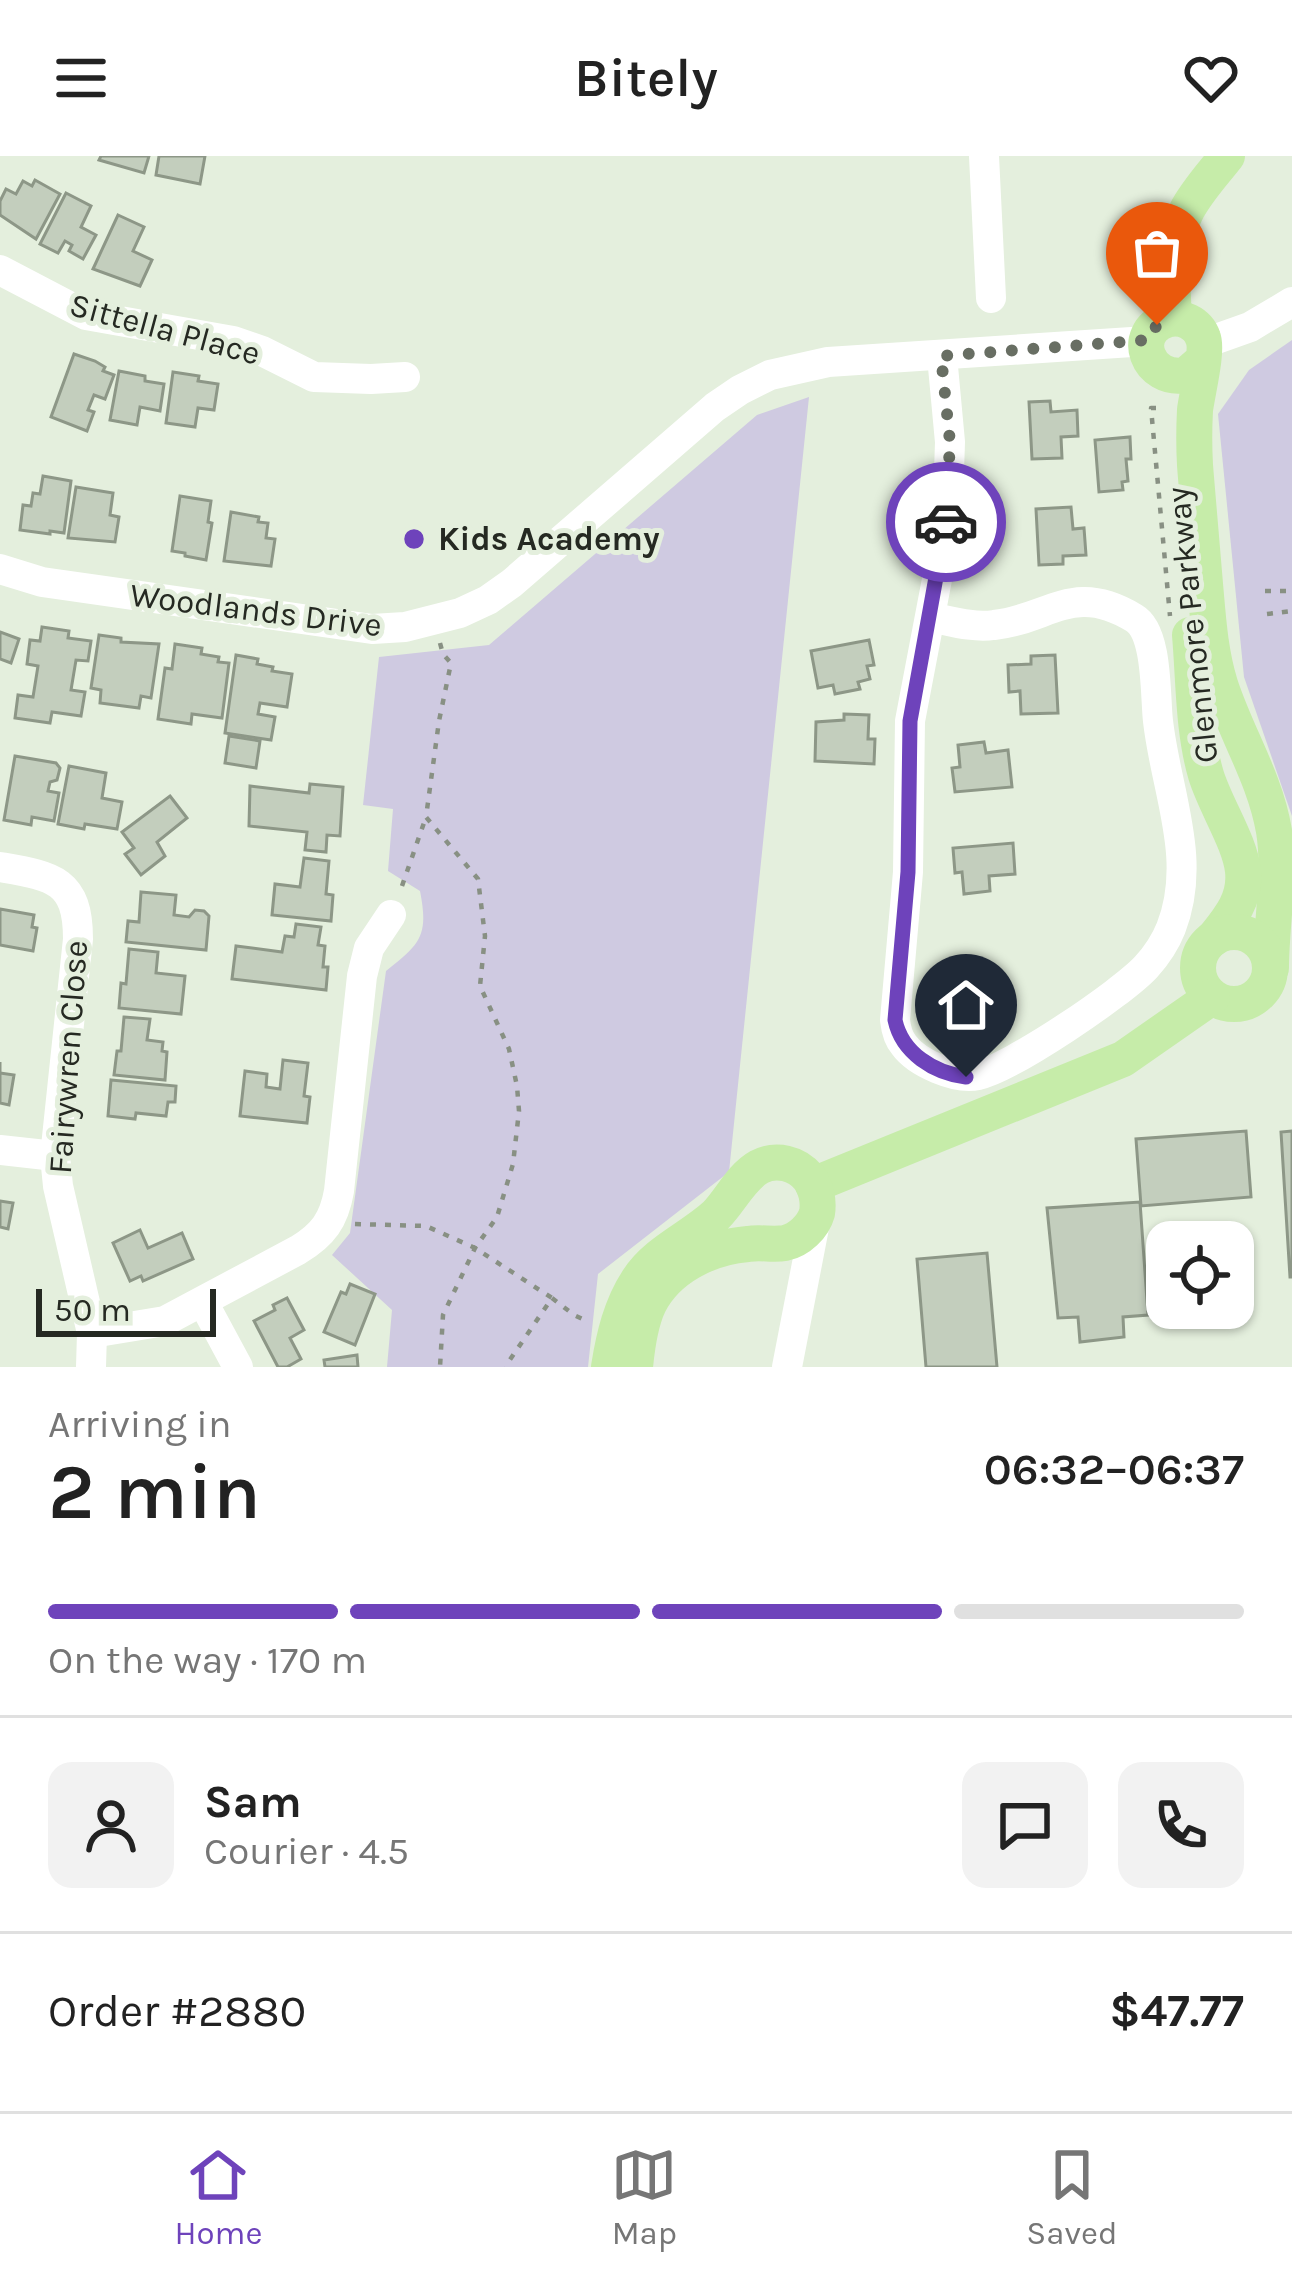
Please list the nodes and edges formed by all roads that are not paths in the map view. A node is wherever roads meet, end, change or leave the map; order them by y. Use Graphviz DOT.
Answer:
graph roads {
  1 [pos="984,156"];
  2 [pos="1227,156"];
  3 [pos="0,270"];
  4 [pos="991,298"];
  5 [pos="1292,302"];
  6 [pos="1160,343"];
  7 [pos="1203,352"];
  8 [pos="941,356"];
  9 [pos="405,376"];
  10 [pos="0,569"];
  11 [pos="931,617"];
  12 [pos="0,867"];
  13 [pos="396,900"];
  14 [pos="1214,938"];
  15 [pos="1271,968"];
  16 [pos="1212,997"];
  17 [pos="0,1150"];
  18 [pos="55,1156"];
  19 [pos="740,1188"];
  20 [pos="815,1198"];
  21 [pos="772,1243"];
  22 [pos="203,1302"];
  23 [pos="92,1333"];
  24 [pos="91,1367"];
  25 [pos="238,1367"];
  26 [pos="609,1367"];
  27 [pos="635,1367"];
  28 [pos="788,1367"];
  1 -- 4 [label="street"];
  2 -- 6 [label="main road, Glenmore Parkway"];
  3 -- 9 [label="street, Sittella Place"];
  5 -- 7 [label="street"];
  6 -- 7 [label="main road"];
  6 -- 7 [label="main road"];
  6 -- 8 [label="street, Woodlands Drive"];
  6 -- 14 [label="main road, Glenmore Parkway"];
  7 -- 15 [label="main road, Glenmore Parkway"];
  8 -- 10 [label="street, Woodlands Drive"];
  8 -- 11 [label="street"];
  11 -- 11 [label="street"];
  12 -- 18 [label="street, Fairywren Close"];
  13 -- 22 [label="street"];
  14 -- 15 [label="main road"];
  14 -- 16 [label="main road"];
  15 -- 16 [label="main road"];
  16 -- 20 [label="main road"];
  17 -- 18 [label="street"];
  18 -- 23 [label="street, Fairywren Close"];
  19 -- 20 [label="main road"];
  19 -- 21 [label="main road"];
  19 -- 26 [label="main road"];
  20 -- 21 [label="main road"];
  20 -- 28 [label="street"];
  21 -- 27 [label="main road"];
  22 -- 23 [label="street"];
  22 -- 25 [label="street"];
  23 -- 24 [label="street, Fairywren Close"];
}
